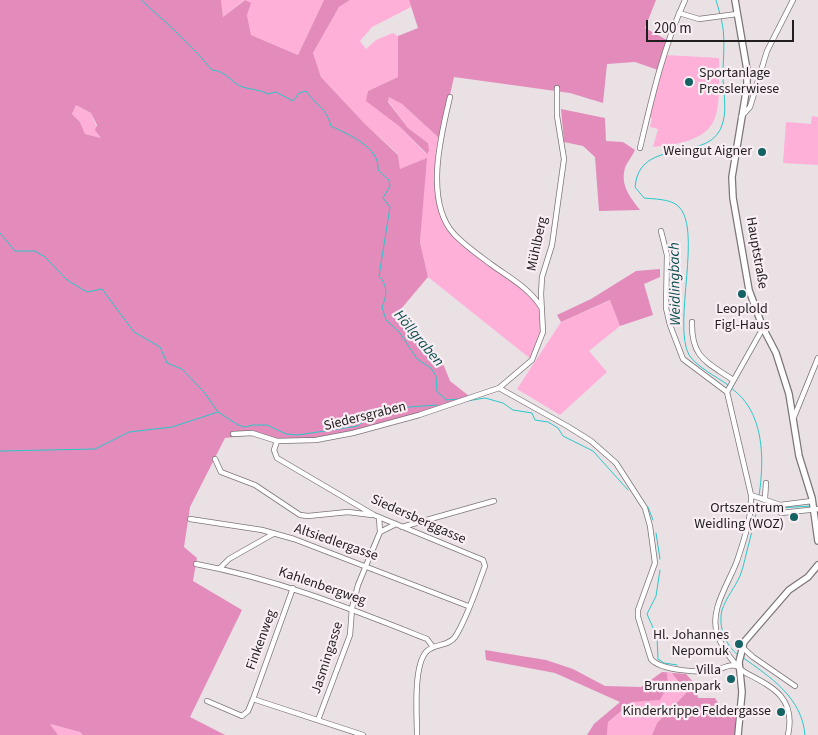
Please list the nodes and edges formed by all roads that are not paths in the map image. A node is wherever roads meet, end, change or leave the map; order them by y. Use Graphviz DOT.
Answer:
graph roads {
  1 [pos="685,0"];
  2 [pos="735,0"];
  3 [pos="793,0"];
  4 [pos="679,13"];
  5 [pos="737,14"];
  6 [pos="557,88"];
  7 [pos="450,97"];
  8 [pos="741,117"];
  9 [pos="640,148"];
  10 [pos="660,231"];
  11 [pos="541,308"];
  12 [pos="692,322"];
  13 [pos="763,328"];
  14 [pos="818,358"];
  15 [pos="733,382"];
  16 [pos="499,388"];
  17 [pos="728,390"];
  18 [pos="794,417"];
  19 [pos="233,434"];
  20 [pos="277,441"];
  21 [pos="216,459"];
  22 [pos="766,483"];
  23 [pos="754,495"];
  24 [pos="764,498"];
  25 [pos="494,501"];
  26 [pos="814,506"];
  27 [pos="781,513"];
  28 [pos="376,516"];
  29 [pos="190,519"];
  30 [pos="396,524"];
  31 [pos="402,526"];
  32 [pos="380,532"];
  33 [pos="274,534"];
  34 [pos="818,541"];
  35 [pos="196,564"];
  36 [pos="366,565"];
  37 [pos="818,566"];
  38 [pos="220,568"];
  39 [pos="293,588"];
  40 [pos="468,606"];
  41 [pos="352,608"];
  42 [pos="433,647"];
  43 [pos="742,648"];
  44 [pos="740,664"];
  45 [pos="795,686"];
  46 [pos="253,699"];
  47 [pos="208,701"];
  48 [pos="318,720"];
  49 [pos="363,735"];
  50 [pos="417,735"];
  51 [pos="738,735"];
  52 [pos="788,735"];
  1 -- 4 [label="street"];
  2 -- 5 [label="main road, Hauptstraße"];
  3 -- 8 [label="street"];
  4 -- 5 [label="street"];
  4 -- 9 [label="street"];
  5 -- 8 [label="main road, Hauptstraße"];
  6 -- 11 [label="street, Mühlberg"];
  7 -- 11 [label="street"];
  8 -- 13 [label="main road, Hauptstraße"];
  10 -- 17 [label="street"];
  11 -- 16 [label="street, Mühlberg"];
  12 -- 15 [label="street"];
  13 -- 15 [label="street"];
  13 -- 18 [label="main road, Hauptstraße"];
  14 -- 18 [label="street"];
  15 -- 17 [label="street"];
  16 -- 20 [label="street, Siedersgraben"];
  16 -- 44 [label="street"];
  17 -- 23 [label="street"];
  18 -- 26 [label="main road, Hauptstraße"];
  19 -- 20 [label="street, Siedersgraben"];
  20 -- 28 [label="street, Siedersberggasse"];
  21 -- 28 [label="street"];
  22 -- 24 [label="street"];
  23 -- 24 [label="street"];
  23 -- 44 [label="street"];
  24 -- 26 [label="street"];
  25 -- 31 [label="street"];
  26 -- 27 [label="street"];
  26 -- 34 [label="main road, Hauptstraße"];
  28 -- 30 [label="street, Siedersberggasse"];
  28 -- 32 [label="street, Jasmingasse"];
  29 -- 33 [label="street, Altsiedlergasse"];
  30 -- 31 [label="street, Siedersberggasse"];
  30 -- 32 [label="street"];
  31 -- 40 [label="street, Siedersberggasse"];
  32 -- 36 [label="street, Jasmingasse"];
  33 -- 36 [label="street, Altsiedlergasse"];
  33 -- 38 [label="street"];
  35 -- 38 [label="street, Kahlenbergweg"];
  36 -- 40 [label="street, Altsiedlergasse"];
  36 -- 41 [label="street, Jasmingasse"];
  37 -- 43 [label="main road"];
  38 -- 39 [label="street, Kahlenbergweg"];
  39 -- 41 [label="street, Kahlenbergweg"];
  39 -- 46 [label="street, Finkenweg"];
  40 -- 42 [label="street"];
  41 -- 42 [label="street, Kahlenbergweg"];
  41 -- 48 [label="street, Jasmingasse"];
  42 -- 50 [label="street"];
  43 -- 44 [label="main road"];
  43 -- 45 [label="street"];
  44 -- 51 [label="main road"];
  44 -- 52 [label="street"];
  46 -- 47 [label="street"];
  46 -- 48 [label="street"];
  48 -- 49 [label="street"];
}
